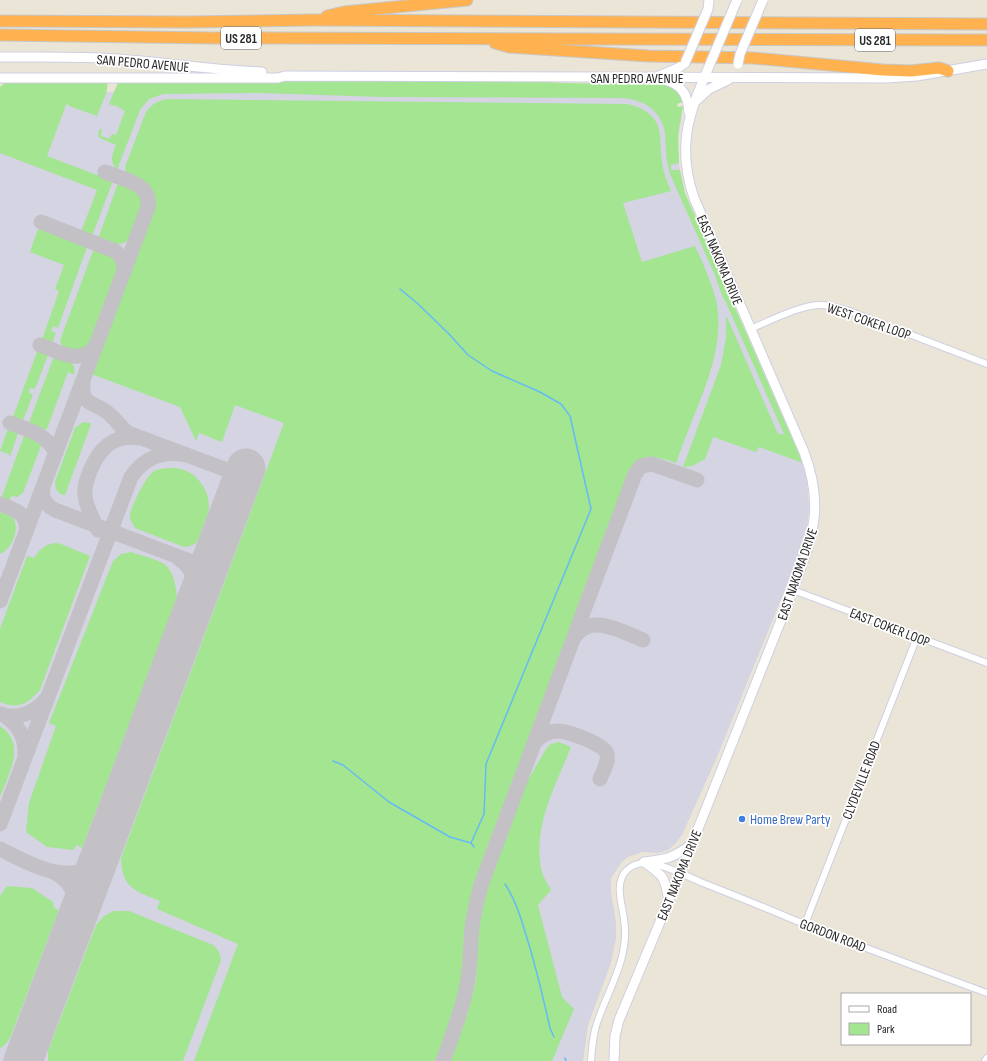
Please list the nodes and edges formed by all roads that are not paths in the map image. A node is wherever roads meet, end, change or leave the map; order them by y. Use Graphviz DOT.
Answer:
graph roads {
  1 [pos="467,0"];
  2 [pos="709,0"];
  3 [pos="737,0"];
  4 [pos="763,0"];
  5 [pos="312,20"];
  6 [pos="0,21"];
  7 [pos="987,24"];
  8 [pos="0,35"];
  9 [pos="477,39"];
  10 [pos="987,40"];
  11 [pos="0,57"];
  12 [pos="987,64"];
  13 [pos="948,71"];
  14 [pos="285,76"];
  15 [pos="0,78"];
  16 [pos="656,78"];
  17 [pos="704,78"];
  18 [pos="734,78"];
  19 [pos="751,78"];
  20 [pos="694,104"];
  21 [pos="689,120"];
  22 [pos="750,328"];
  23 [pos="987,364"];
  24 [pos="793,590"];
  25 [pos="917,637"];
  26 [pos="987,663"];
  27 [pos="692,844"];
  28 [pos="644,862"];
  29 [pos="680,874"];
  30 [pos="669,900"];
  31 [pos="805,924"];
  32 [pos="987,994"];
  33 [pos="614,1058"];
  34 [pos="987,1058"];
  35 [pos="591,1061"];
  36 [pos="986,1061"];
  1 -- 5 [label="highway"];
  2 -- 16 [label="main road, bridge"];
  3 -- 17 [label="main road, EAST NAKOMA DRIVE, bridge"];
  4 -- 19 [label="main road, bridge"];
  5 -- 6 [label="highway, US 281"];
  5 -- 7 [label="highway, US 281"];
  8 -- 9 [label="highway, US 281"];
  9 -- 10 [label="highway, US 281"];
  9 -- 13 [label="highway"];
  11 -- 14 [label="main road, SAN PEDRO AVENUE"];
  12 -- 13 [label="main road, SAN PEDRO AVENUE"];
  13 -- 19 [label="main road, SAN PEDRO AVENUE"];
  14 -- 15 [label="main road, SAN PEDRO AVENUE"];
  14 -- 16 [label="main road, SAN PEDRO AVENUE"];
  16 -- 17 [label="main road, SAN PEDRO AVENUE"];
  16 -- 21 [label="main road"];
  17 -- 18 [label="main road, SAN PEDRO AVENUE"];
  17 -- 20 [label="main road, EAST NAKOMA DRIVE"];
  18 -- 19 [label="main road, SAN PEDRO AVENUE"];
  18 -- 20 [label="main road"];
  20 -- 21 [label="main road, EAST NAKOMA DRIVE"];
  21 -- 22 [label="main road, EAST NAKOMA DRIVE"];
  22 -- 23 [label="street, WEST COKER LOOP"];
  22 -- 24 [label="main road, EAST NAKOMA DRIVE"];
  24 -- 25 [label="street, EAST COKER LOOP"];
  24 -- 27 [label="main road, EAST NAKOMA DRIVE"];
  25 -- 26 [label="street, EAST COKER LOOP"];
  25 -- 31 [label="street, CLYDEVILLE ROAD"];
  27 -- 28 [label="main road"];
  27 -- 29 [label="main road, EAST NAKOMA DRIVE"];
  28 -- 29 [label="street, GORDON ROAD"];
  28 -- 30 [label="main road"];
  28 -- 35 [label="street"];
  29 -- 30 [label="main road, EAST NAKOMA DRIVE"];
  29 -- 31 [label="street, GORDON ROAD"];
  30 -- 33 [label="main road, EAST NAKOMA DRIVE"];
  31 -- 32 [label="street, GORDON ROAD"];
  34 -- 36 [label="street"];
}
